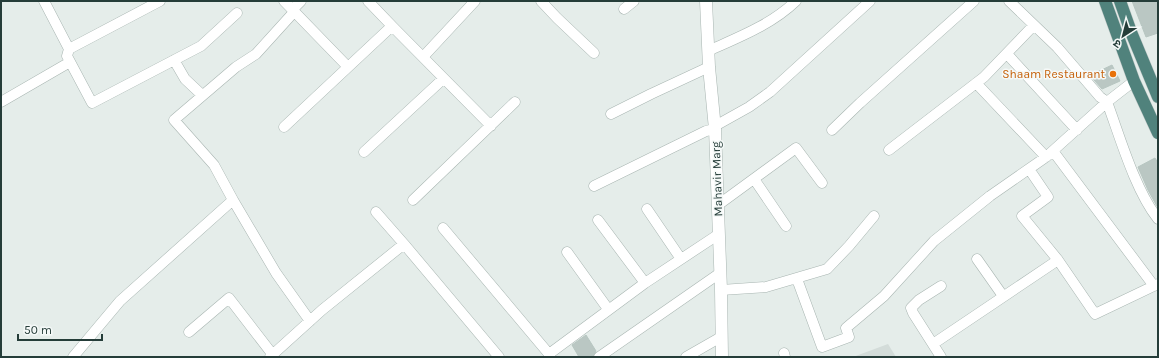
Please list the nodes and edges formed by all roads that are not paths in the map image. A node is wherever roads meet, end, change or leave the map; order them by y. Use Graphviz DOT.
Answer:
graph roads {
  1 [pos="44,1"];
  2 [pos="160,1"];
  3 [pos="284,1"];
  4 [pos="301,1"];
  5 [pos="368,1"];
  6 [pos="541,1"];
  7 [pos="634,1"];
  8 [pos="706,1"];
  9 [pos="796,1"];
  10 [pos="870,1"];
  11 [pos="974,1"];
  12 [pos="1105,1"];
  13 [pos="1120,1"];
  14 [pos="1012,2"];
  15 [pos="469,3"];
  16 [pos="624,9"];
  17 [pos="293,11"];
  18 [pos="237,13"];
  19 [pos="1034,25"];
  20 [pos="392,26"];
  21 [pos="69,49"];
  22 [pos="708,51"];
  23 [pos="594,53"];
  24 [pos="1006,54"];
  25 [pos="423,57"];
  26 [pos="174,60"];
  27 [pos="70,62"];
  28 [pos="348,67"];
  29 [pos="709,67"];
  30 [pos="443,79"];
  31 [pos="1134,81"];
  32 [pos="976,84"];
  33 [pos="202,95"];
  34 [pos="1158,96"];
  35 [pos="1,102"];
  36 [pos="515,102"];
  37 [pos="1107,102"];
  38 [pos="611,114"];
  39 [pos="490,126"];
  40 [pos="284,127"];
  41 [pos="715,127"];
  42 [pos="832,130"];
  43 [pos="1077,130"];
  44 [pos="1158,133"];
  45 [pos="889,150"];
  46 [pos="364,152"];
  47 [pos="1049,154"];
  48 [pos="1029,169"];
  49 [pos="754,179"];
  50 [pos="822,183"];
  51 [pos="594,186"];
  52 [pos="233,200"];
  53 [pos="412,200"];
  54 [pos="718,205"];
  55 [pos="647,209"];
  56 [pos="376,212"];
  57 [pos="874,216"];
  58 [pos="1158,219"];
  59 [pos="598,220"];
  60 [pos="786,226"];
  61 [pos="443,228"];
  62 [pos="718,234"];
  63 [pos="404,244"];
  64 [pos="567,252"];
  65 [pos="681,259"];
  66 [pos="977,259"];
  67 [pos="1058,260"];
  68 [pos="720,273"];
  69 [pos="797,279"];
  70 [pos="645,283"];
  71 [pos="1156,285"];
  72 [pos="941,286"];
  73 [pos="721,290"];
  74 [pos="1003,296"];
  75 [pos="608,309"];
  76 [pos="310,321"];
  77 [pos="189,332"];
  78 [pos="721,337"];
  79 [pos="933,344"];
  80 [pos="494,355"];
  81 [pos="272,356"];
  82 [pos="550,356"];
  83 [pos="74,357"];
  84 [pos="599,357"];
  85 [pos="686,357"];
  86 [pos="722,357"];
  87 [pos="941,357"];
  1 -- 21 [label="street"];
  2 -- 21 [label="street"];
  3 -- 17 [label="street"];
  4 -- 17 [label="street"];
  5 -- 20 [label="street"];
  6 -- 23 [label="street"];
  7 -- 16 [label="street"];
  8 -- 22 [label="street, Mahavir Marg"];
  9 -- 22 [label="street"];
  10 -- 41 [label="street"];
  11 -- 42 [label="street"];
  12 -- 31 [label="highway"];
  13 -- 34 [label="highway"];
  14 -- 19 [label="street"];
  15 -- 25 [label="street"];
  17 -- 28 [label="street"];
  17 -- 33 [label="street"];
  18 -- 26 [label="street"];
  19 -- 24 [label="street"];
  19 -- 37 [label="street"];
  20 -- 25 [label="street"];
  20 -- 28 [label="street"];
  21 -- 27 [label="street"];
  22 -- 29 [label="street, Mahavir Marg"];
  24 -- 32 [label="street"];
  24 -- 43 [label="street"];
  25 -- 30 [label="street"];
  26 -- 27 [label="street"];
  26 -- 33 [label="street"];
  27 -- 35 [label="street"];
  28 -- 40 [label="street"];
  29 -- 38 [label="street"];
  29 -- 41 [label="street, Mahavir Marg"];
  30 -- 39 [label="street"];
  30 -- 46 [label="street"];
  31 -- 37 [label="street"];
  31 -- 44 [label="highway"];
  32 -- 45 [label="street"];
  32 -- 47 [label="street"];
  33 -- 52 [label="street"];
  36 -- 39 [label="street"];
  37 -- 43 [label="street"];
  37 -- 58 [label="street"];
  39 -- 53 [label="street"];
  41 -- 51 [label="street"];
  41 -- 54 [label="street, Mahavir Marg"];
  43 -- 47 [label="street"];
  47 -- 48 [label="street"];
  47 -- 71 [label="street"];
  48 -- 67 [label="street"];
  48 -- 69 [label="street"];
  49 -- 50 [label="street"];
  49 -- 54 [label="street"];
  49 -- 60 [label="street"];
  52 -- 76 [label="street"];
  52 -- 83 [label="street"];
  54 -- 62 [label="street, Mahavir Marg"];
  55 -- 65 [label="street"];
  56 -- 63 [label="street"];
  57 -- 69 [label="street"];
  59 -- 70 [label="street"];
  61 -- 82 [label="street"];
  62 -- 65 [label="street"];
  62 -- 68 [label="street, Mahavir Marg"];
  63 -- 76 [label="street"];
  63 -- 80 [label="street"];
  64 -- 75 [label="street"];
  65 -- 70 [label="street"];
  66 -- 74 [label="street"];
  67 -- 71 [label="street"];
  67 -- 74 [label="street"];
  68 -- 73 [label="street, Mahavir Marg"];
  68 -- 84 [label="street"];
  69 -- 73 [label="street"];
  70 -- 75 [label="street"];
  72 -- 79 [label="street"];
  73 -- 78 [label="street, Mahavir Marg"];
  74 -- 79 [label="street"];
  75 -- 82 [label="street"];
  76 -- 81 [label="street"];
  77 -- 81 [label="street"];
  78 -- 85 [label="street"];
  78 -- 86 [label="street, Mahavir Marg"];
  79 -- 87 [label="street"];
}
